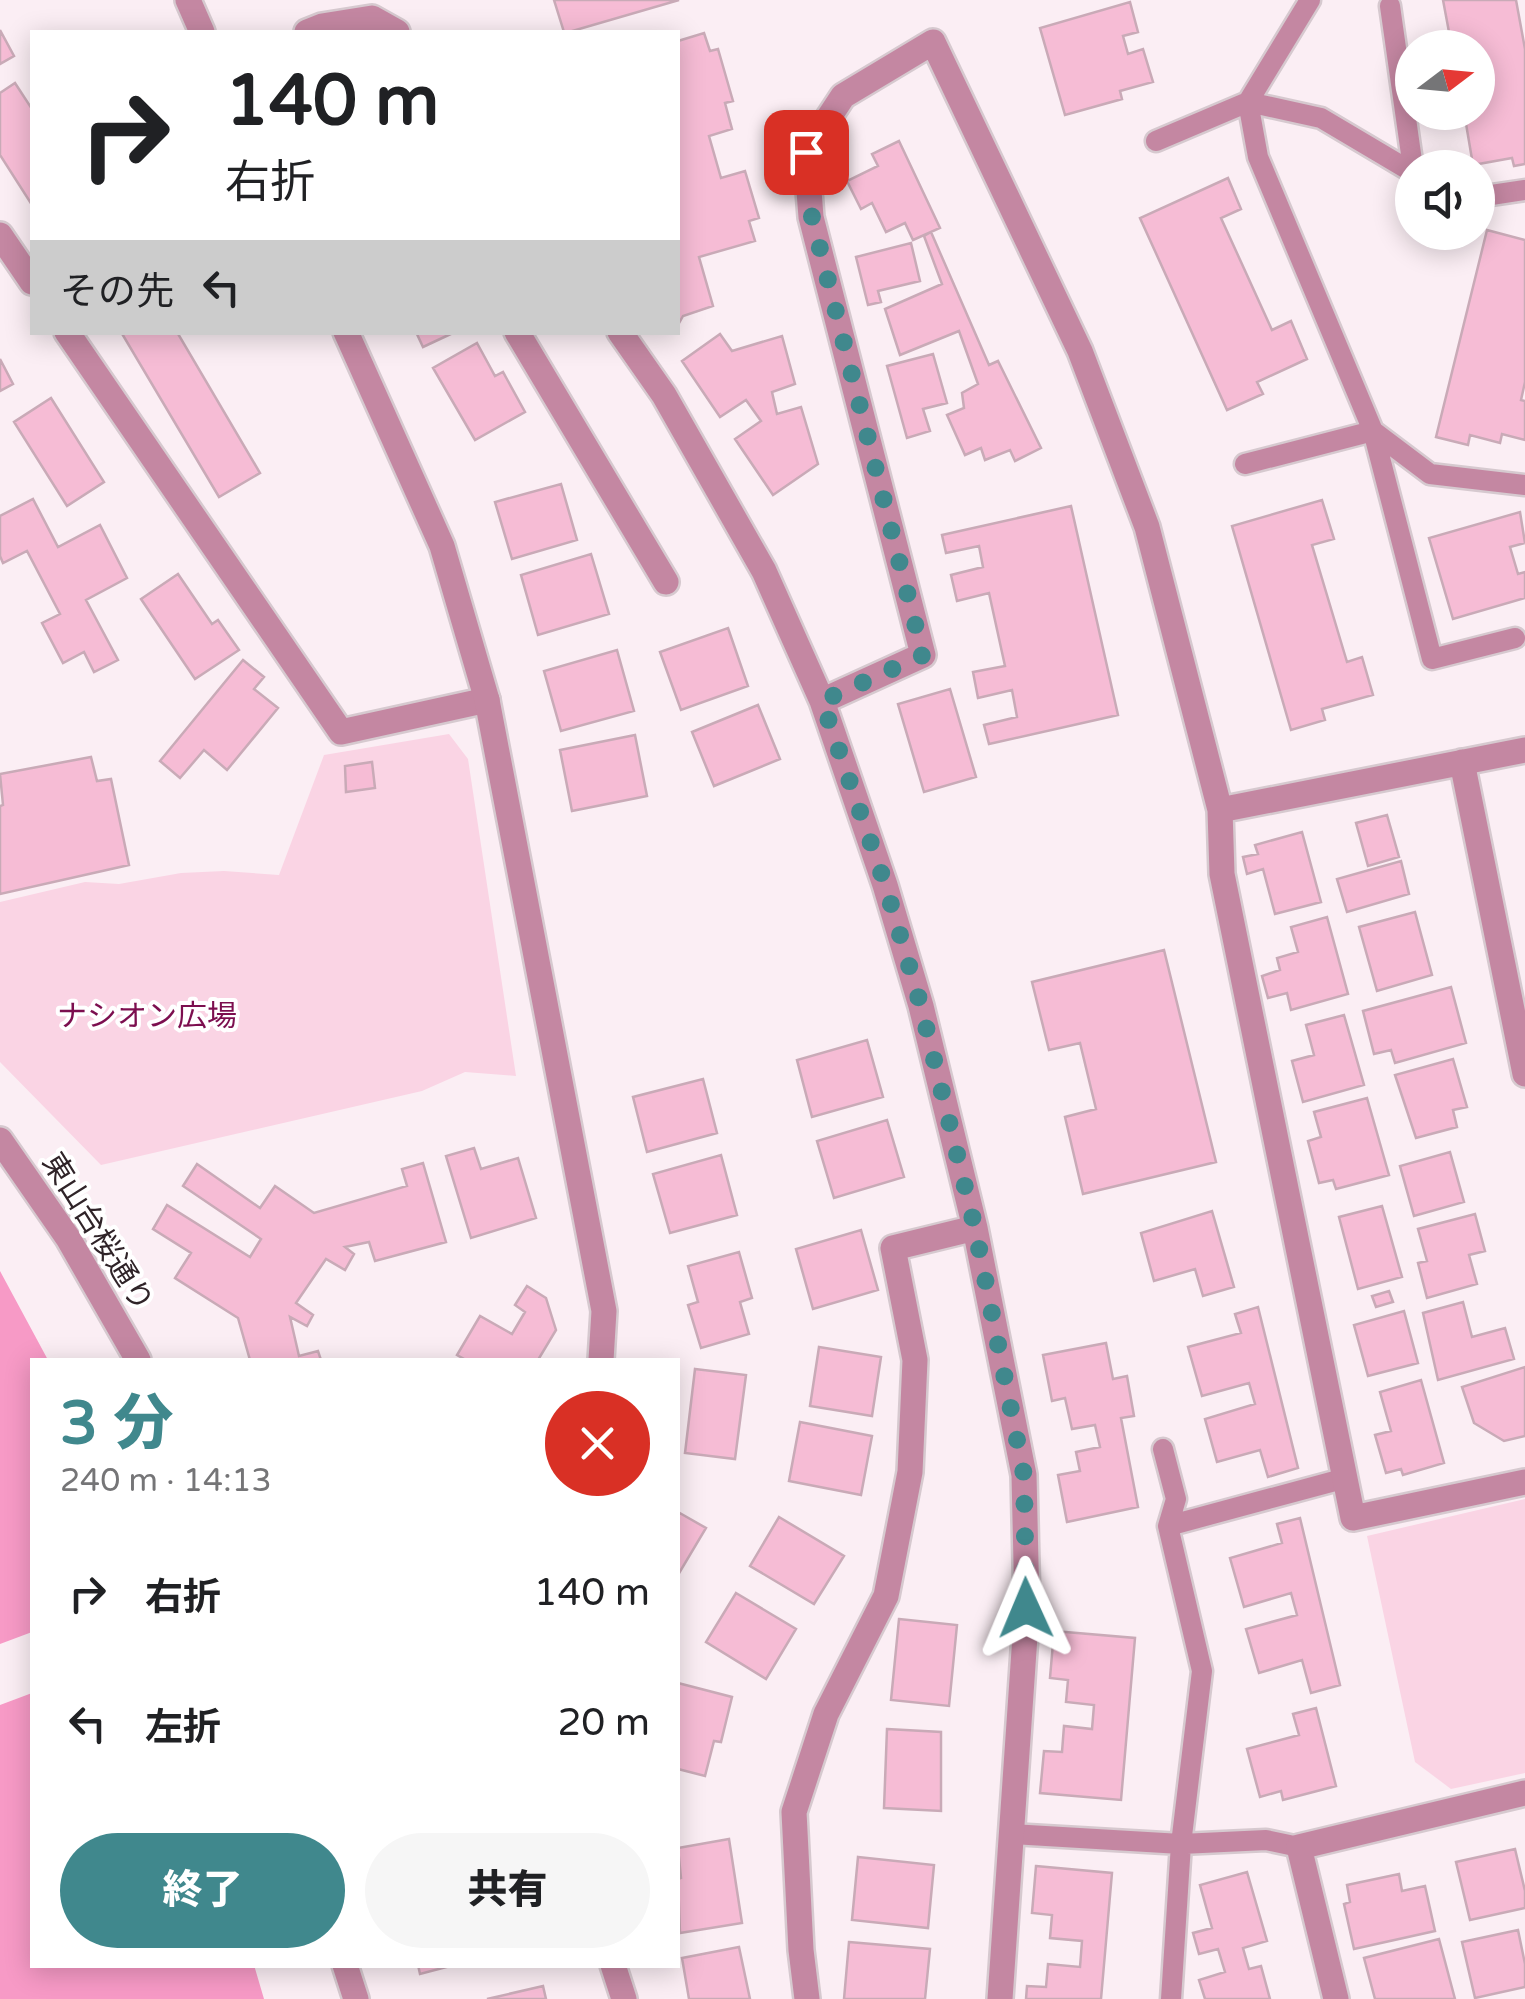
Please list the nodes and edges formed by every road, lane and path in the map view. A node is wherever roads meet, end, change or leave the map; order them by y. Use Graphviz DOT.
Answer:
graph roads {
  1 [pos="188,0"];
  2 [pos="1310,0"];
  3 [pos="1390,6"];
  4 [pos="201,30"];
  5 [pos="312,30"];
  6 [pos="393,30"];
  7 [pos="1248,102"];
  8 [pos="1156,141"];
  9 [pos="1410,150"];
  10 [pos="1395,160"];
  11 [pos="1525,190"];
  12 [pos="1495,194"];
  13 [pos="0,235"];
  14 [pos="30,279"];
  15 [pos="69,335"];
  16 [pos="347,335"];
  17 [pos="520,335"];
  18 [pos="622,335"];
  19 [pos="1373,430"];
  20 [pos="1244,464"];
  21 [pos="1525,485"];
  22 [pos="666,582"];
  23 [pos="1515,638"];
  24 [pos="487,700"];
  25 [pos="822,701"];
  26 [pos="1525,750"];
  27 [pos="1462,762"];
  28 [pos="1220,810"];
  29 [pos="1525,1074"];
  30 [pos="0,1140"];
  31 [pos="975,1228"];
  32 [pos="137,1358"];
  33 [pos="601,1358"];
  34 [pos="1163,1449"];
  35 [pos="1346,1478"];
  36 [pos="1525,1482"];
  37 [pos="1168,1526"];
  38 [pos="1525,1793"];
  39 [pos="1011,1834"];
  40 [pos="1181,1844"];
  41 [pos="1299,1847"];
  42 [pos="346,1968"];
  43 [pos="613,1968"];
  44 [pos="356,1999"];
  45 [pos="624,1999"];
  46 [pos="808,1999"];
  47 [pos="1000,1999"];
  48 [pos="1171,1999"];
  49 [pos="1336,1999"];
  1 -- 4 [label="street"];
  2 -- 7 [label="lane"];
  3 -- 9 [label="lane"];
  5 -- 6 [label="street"];
  7 -- 8 [label="lane"];
  7 -- 10 [label="lane"];
  7 -- 19 [label="lane"];
  11 -- 12 [label="lane"];
  13 -- 14 [label="street"];
  15 -- 24 [label="street"];
  16 -- 24 [label="street"];
  17 -- 22 [label="street"];
  18 -- 25 [label="street"];
  19 -- 20 [label="lane"];
  19 -- 21 [label="lane"];
  19 -- 23 [label="lane"];
  24 -- 33 [label="street"];
  25 -- 28 [label="street"];
  25 -- 31 [label="street"];
  26 -- 27 [label="street"];
  27 -- 28 [label="street"];
  27 -- 29 [label="street"];
  28 -- 35 [label="street"];
  30 -- 32 [label="street, 東山台桜通り"];
  31 -- 39 [label="street"];
  31 -- 46 [label="street"];
  34 -- 37 [label="lane"];
  35 -- 36 [label="street"];
  35 -- 37 [label="lane"];
  37 -- 40 [label="lane"];
  38 -- 41 [label="street"];
  39 -- 40 [label="lane"];
  39 -- 47 [label="street"];
  40 -- 41 [label="lane"];
  40 -- 48 [label="lane"];
  41 -- 49 [label="street"];
  42 -- 44 [label="street"];
  43 -- 45 [label="street"];
}
